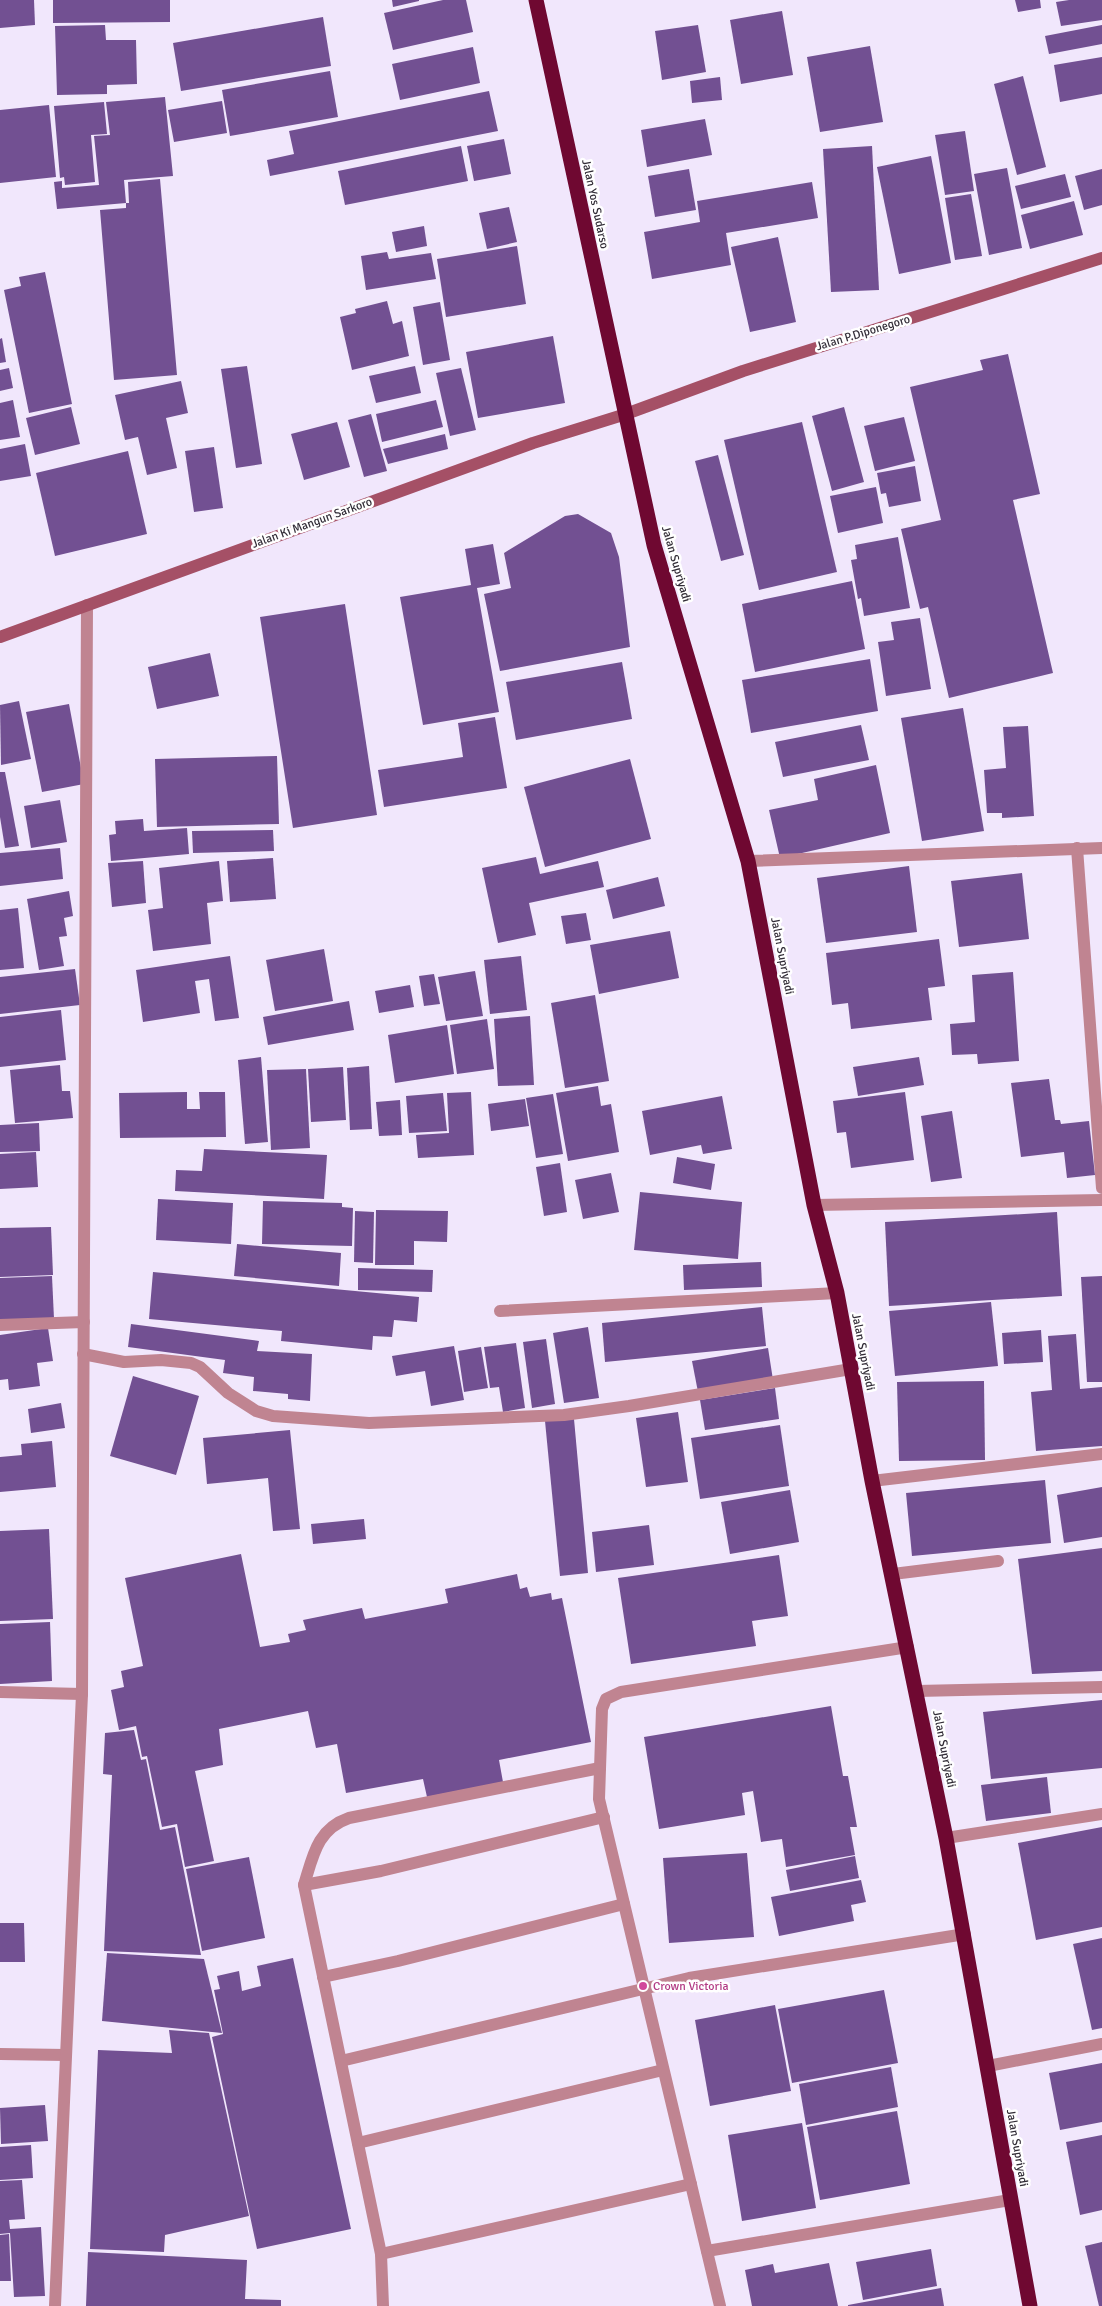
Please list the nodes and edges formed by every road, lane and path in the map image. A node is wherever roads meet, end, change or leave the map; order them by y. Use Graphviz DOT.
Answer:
graph roads {
  1 [pos="536,0"];
  2 [pos="1102,258"];
  3 [pos="626,414"];
  4 [pos="87,604"];
  5 [pos="0,637"];
  6 [pos="1078,848"];
  7 [pos="1102,848"];
  8 [pos="748,861"];
  9 [pos="1102,1188"];
  10 [pos="1102,1200"];
  11 [pos="814,1205"];
  12 [pos="837,1293"];
  13 [pos="500,1311"];
  14 [pos="84,1322"];
  15 [pos="0,1325"];
  16 [pos="83,1354"];
  17 [pos="851,1369"];
  18 [pos="1102,1454"];
  19 [pos="872,1481"];
  20 [pos="998,1561"];
  21 [pos="893,1574"];
  22 [pos="908,1647"];
  23 [pos="1102,1687"];
  24 [pos="917,1691"];
  25 [pos="0,1692"];
  26 [pos="82,1694"];
  27 [pos="600,1768"];
  28 [pos="1102,1814"];
  29 [pos="604,1817"];
  30 [pos="946,1838"];
  31 [pos="304,1886"];
  32 [pos="624,1904"];
  33 [pos="965,1934"];
  34 [pos="323,1977"];
  35 [pos="644,1988"];
  36 [pos="1102,2044"];
  37 [pos="0,2054"];
  38 [pos="66,2055"];
  39 [pos="341,2061"];
  40 [pos="988,2066"];
  41 [pos="663,2070"];
  42 [pos="358,2143"];
  43 [pos="691,2184"];
  44 [pos="1010,2200"];
  45 [pos="706,2250"];
  46 [pos="380,2254"];
  47 [pos="55,2306"];
  48 [pos="383,2306"];
  49 [pos="720,2306"];
  50 [pos="1030,2306"];
  1 -- 3 [label="highway, Jalan Yos Sudarso"];
  2 -- 3 [label="main road, Jalan P.Diponegoro"];
  3 -- 4 [label="main road, Jalan Ki Mangun Sarkoro"];
  3 -- 8 [label="highway, Jalan Supriyadi"];
  4 -- 5 [label="main road, Jalan Ki Mangun Sarkoro"];
  4 -- 14 [label="street"];
  6 -- 7 [label="street"];
  6 -- 8 [label="street"];
  6 -- 9 [label="street"];
  8 -- 11 [label="highway, Jalan Supriyadi"];
  10 -- 11 [label="street"];
  11 -- 12 [label="highway, Jalan Supriyadi"];
  12 -- 13 [label="street"];
  12 -- 17 [label="highway, Jalan Supriyadi"];
  14 -- 15 [label="street"];
  14 -- 16 [label="street"];
  16 -- 17 [label="street"];
  16 -- 26 [label="street"];
  17 -- 19 [label="highway, Jalan Supriyadi"];
  18 -- 19 [label="street"];
  19 -- 21 [label="highway, Jalan Supriyadi"];
  20 -- 21 [label="street"];
  21 -- 22 [label="highway, Jalan Supriyadi"];
  22 -- 24 [label="highway, Jalan Supriyadi"];
  22 -- 27 [label="street"];
  23 -- 24 [label="street"];
  24 -- 30 [label="highway, Jalan Supriyadi"];
  25 -- 26 [label="street"];
  26 -- 38 [label="street"];
  27 -- 29 [label="street"];
  27 -- 31 [label="street"];
  28 -- 30 [label="street"];
  29 -- 31 [label="street"];
  29 -- 32 [label="street"];
  30 -- 33 [label="highway, Jalan Supriyadi"];
  31 -- 34 [label="street"];
  32 -- 34 [label="street"];
  32 -- 35 [label="street"];
  33 -- 35 [label="street"];
  33 -- 40 [label="highway, Jalan Supriyadi"];
  34 -- 39 [label="street"];
  35 -- 39 [label="street"];
  35 -- 41 [label="street"];
  36 -- 40 [label="street"];
  37 -- 38 [label="street"];
  38 -- 47 [label="street"];
  39 -- 42 [label="street"];
  40 -- 44 [label="highway, Jalan Supriyadi"];
  41 -- 42 [label="street"];
  41 -- 43 [label="street"];
  42 -- 46 [label="street"];
  43 -- 45 [label="street"];
  43 -- 46 [label="street"];
  44 -- 45 [label="street"];
  44 -- 50 [label="highway, Jalan Supriyadi"];
  45 -- 49 [label="street"];
  46 -- 48 [label="street"];
}
